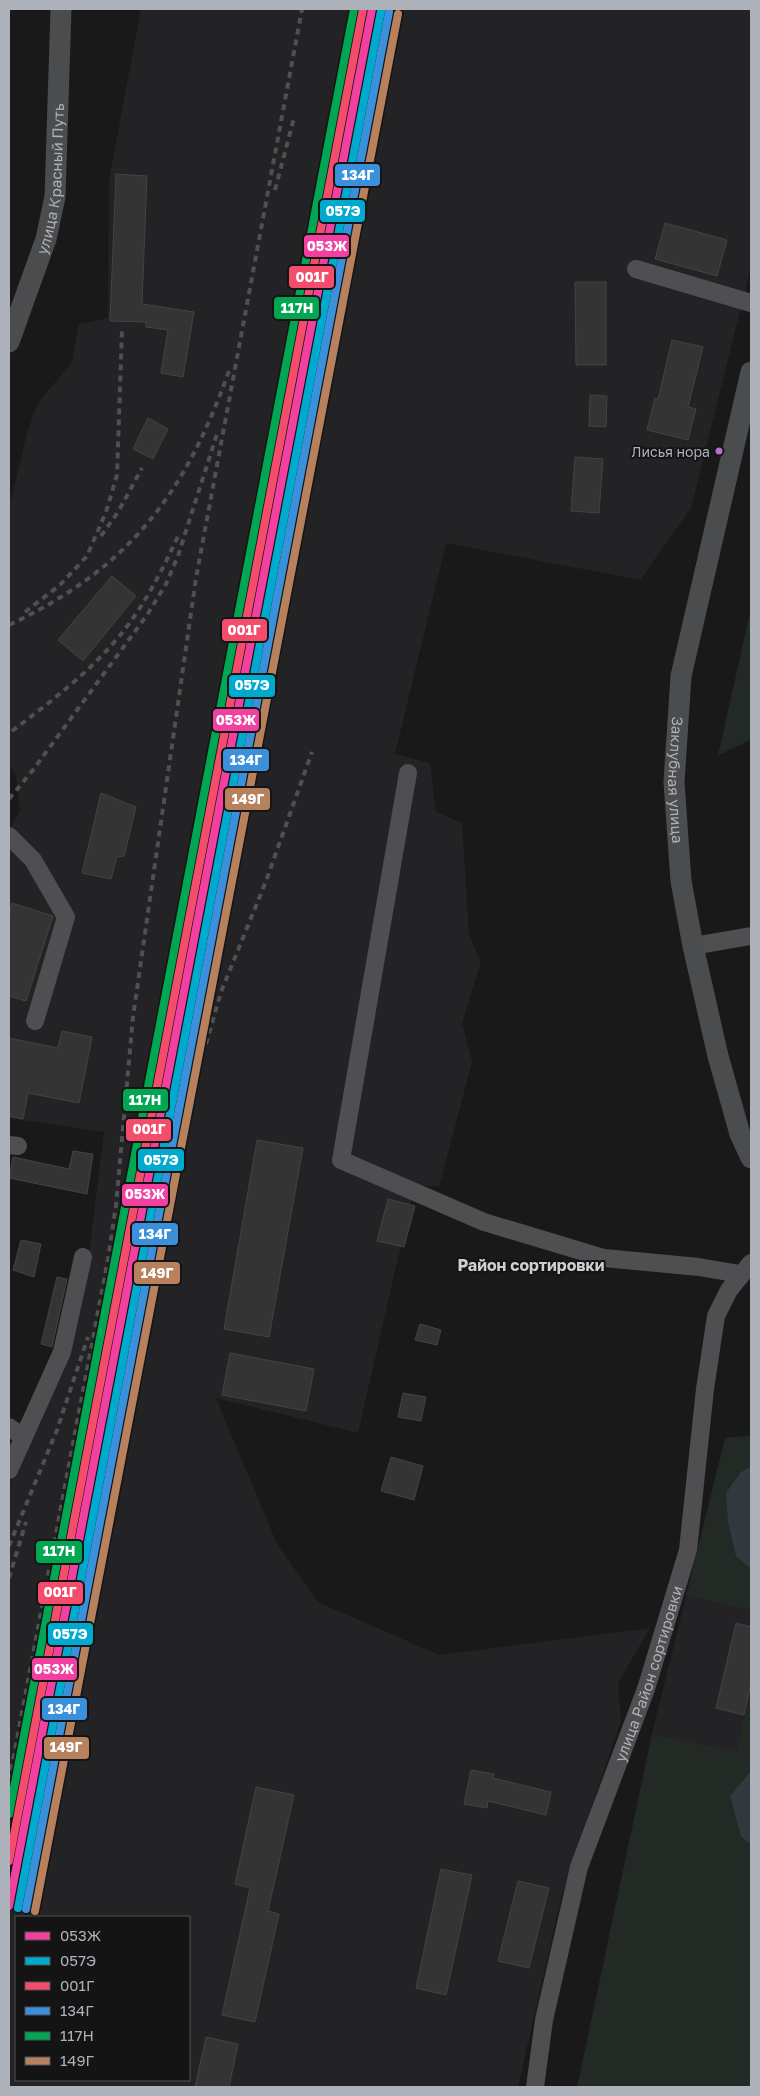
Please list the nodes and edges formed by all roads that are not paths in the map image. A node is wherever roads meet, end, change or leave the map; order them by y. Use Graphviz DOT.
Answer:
graph roads {
  1 [pos="61,9"];
  2 [pos="636,269"];
  3 [pos="751,303"];
  4 [pos="9,342"];
  5 [pos="751,372"];
  6 [pos="408,773"];
  7 [pos="9,836"];
  8 [pos="751,936"];
  9 [pos="693,946"];
  10 [pos="35,1021"];
  11 [pos="751,1158"];
  12 [pos="83,1257"];
  13 [pos="746,1268"];
  14 [pos="16,1432"];
  15 [pos="9,1470"];
  16 [pos="535,2087"];
  1 -- 4 [label="main road, улица Красный Путь"];
  2 -- 3 [label="street"];
  5 -- 9 [label="main road, Заклубная улица"];
  6 -- 13 [label="street"];
  7 -- 10 [label="street"];
  8 -- 9 [label="street"];
  9 -- 11 [label="main road, Заклубная улица"];
  12 -- 14 [label="street"];
  13 -- 16 [label="street, улица Район сортировки"];
  14 -- 15 [label="street"];
}
